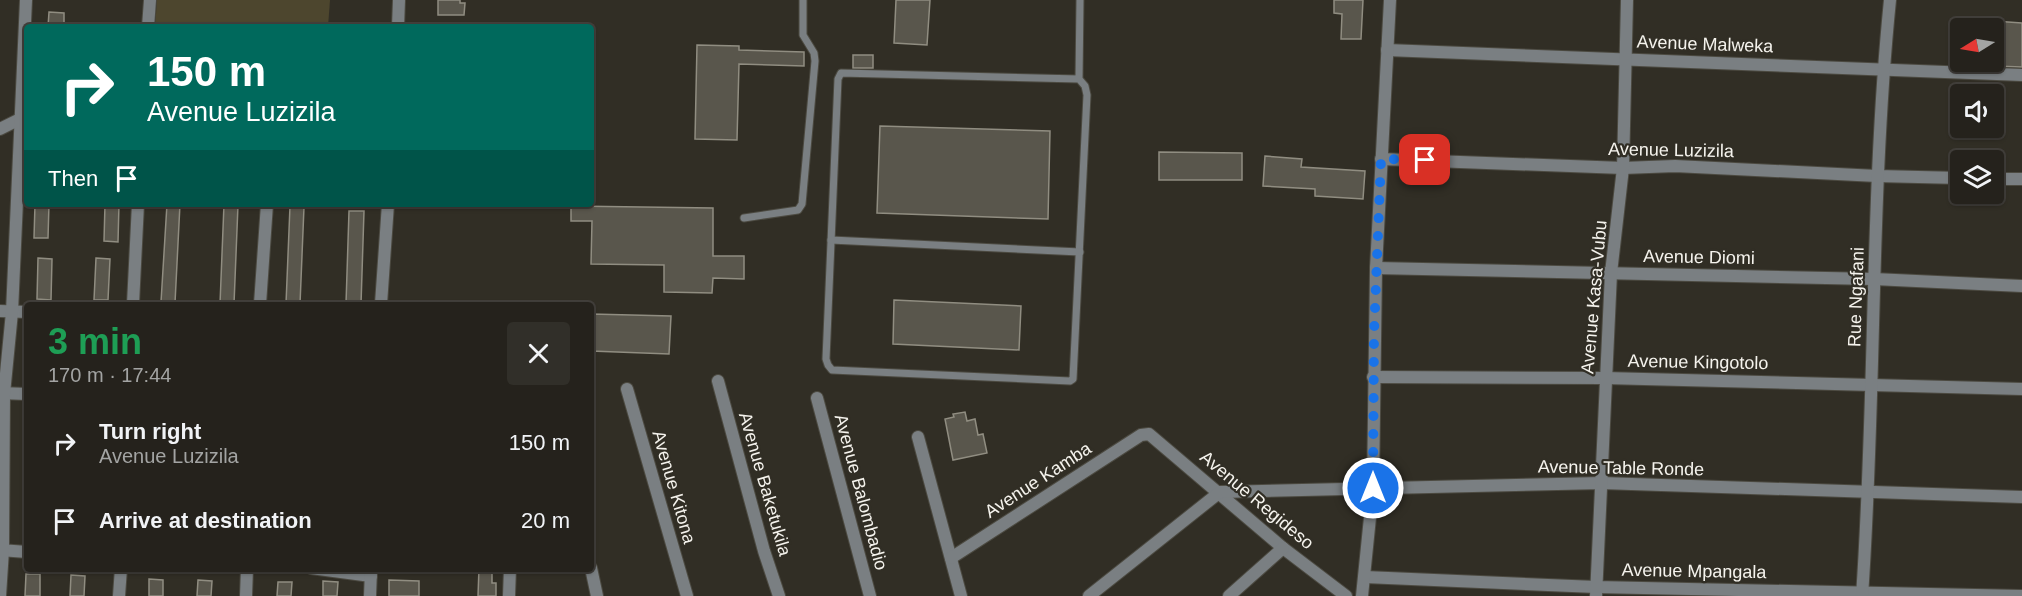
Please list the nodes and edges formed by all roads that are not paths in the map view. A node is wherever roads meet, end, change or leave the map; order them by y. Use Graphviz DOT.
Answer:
graph roads {
  1 [pos="26,0"];
  2 [pos="150,0"];
  3 [pos="399,0"];
  4 [pos="803,0"];
  5 [pos="1080,0"];
  6 [pos="1390,0"];
  7 [pos="1628,0"];
  8 [pos="1890,0"];
  9 [pos="26,24"];
  10 [pos="148,24"];
  11 [pos="398,24"];
  12 [pos="1388,50"];
  13 [pos="1627,59"];
  14 [pos="1883,68"];
  15 [pos="2022,75"];
  16 [pos="1079,79"];
  17 [pos="24,117"];
  18 [pos="0,129"];
  19 [pos="1381,159"];
  20 [pos="1623,168"];
  21 [pos="1877,176"];
  22 [pos="1950,178"];
  23 [pos="2004,179"];
  24 [pos="2022,179"];
  25 [pos="138,207"];
  26 [pos="267,207"];
  27 [pos="388,207"];
  28 [pos="744,218"];
  29 [pos="831,240"];
  30 [pos="1080,252"];
  31 [pos="1376,268"];
  32 [pos="1611,273"];
  33 [pos="1874,279"];
  34 [pos="2022,286"];
  35 [pos="133,302"];
  36 [pos="260,302"];
  37 [pos="381,302"];
  38 [pos="6,312"];
  39 [pos="24,312"];
  40 [pos="1373,377"];
  41 [pos="1605,378"];
  42 [pos="718,381"];
  43 [pos="1872,384"];
  44 [pos="627,389"];
  45 [pos="2022,389"];
  46 [pos="2,393"];
  47 [pos="24,394"];
  48 [pos="817,398"];
  49 [pos="1145,434"];
  50 [pos="918,437"];
  51 [pos="1602,483"];
  52 [pos="1373,488"];
  53 [pos="1220,492"];
  54 [pos="1868,492"];
  55 [pos="2022,497"];
  56 [pos="1284,548"];
  57 [pos="2,550"];
  58 [pos="24,552"];
  59 [pos="951,558"];
  60 [pos="121,572"];
  61 [pos="247,572"];
  62 [pos="371,572"];
  63 [pos="510,572"];
  64 [pos="592,572"];
  65 [pos="1365,577"];
  66 [pos="1596,592"];
  67 [pos="1862,594"];
  68 [pos="0,596"];
  69 [pos="119,596"];
  70 [pos="246,596"];
  71 [pos="370,596"];
  72 [pos="509,596"];
  73 [pos="597,596"];
  74 [pos="687,596"];
  75 [pos="779,596"];
  76 [pos="870,596"];
  77 [pos="961,596"];
  78 [pos="1089,596"];
  79 [pos="1229,596"];
  80 [pos="1346,596"];
  81 [pos="1362,596"];
  82 [pos="2022,596"];
  1 -- 9 [label="street"];
  2 -- 10 [label="street"];
  3 -- 11 [label="street"];
  4 -- 28 [label="lane"];
  5 -- 16 [label="lane"];
  6 -- 12 [label="street"];
  7 -- 13 [label="street, Avenue Kasa-Vubu"];
  8 -- 14 [label="street, Rue Ngafani"];
  12 -- 13 [label="street, Avenue Malweka"];
  12 -- 19 [label="street"];
  13 -- 14 [label="street, Avenue Malweka"];
  13 -- 20 [label="street, Avenue Kasa-Vubu"];
  14 -- 15 [label="street, Avenue Malweka"];
  14 -- 21 [label="street, Rue Ngafani"];
  16 -- 29 [label="lane"];
  16 -- 30 [label="lane"];
  17 -- 18 [label="street"];
  17 -- 38 [label="street"];
  19 -- 20 [label="street, Avenue Luzizila"];
  19 -- 31 [label="street"];
  20 -- 21 [label="street, Avenue Luzizila"];
  20 -- 32 [label="street, Avenue Kasa-Vubu"];
  21 -- 22 [label="street, Avenue Luzizila"];
  21 -- 33 [label="street, Rue Ngafani"];
  23 -- 24 [label="street"];
  25 -- 35 [label="street"];
  26 -- 36 [label="street"];
  27 -- 37 [label="street"];
  29 -- 30 [label="lane"];
  29 -- 30 [label="lane"];
  31 -- 32 [label="street, Avenue Diomi"];
  31 -- 40 [label="street"];
  32 -- 33 [label="street, Avenue Diomi"];
  32 -- 41 [label="street, Avenue Kasa-Vubu"];
  33 -- 34 [label="street, Avenue Diomi"];
  33 -- 43 [label="street, Rue Ngafani"];
  38 -- 39 [label="street"];
  38 -- 46 [label="street"];
  40 -- 41 [label="street, Avenue Kingotolo"];
  40 -- 52 [label="street"];
  41 -- 43 [label="street, Avenue Kingotolo"];
  41 -- 51 [label="street, Avenue Kasa-Vubu"];
  42 -- 75 [label="street, Avenue Baketukila"];
  43 -- 45 [label="street, Avenue Kingotolo"];
  43 -- 54 [label="street, Rue Ngafani"];
  44 -- 74 [label="street, Avenue Kitona"];
  46 -- 47 [label="street"];
  46 -- 57 [label="street"];
  48 -- 76 [label="street, Avenue Balombadio"];
  49 -- 53 [label="street, Avenue Regideso"];
  49 -- 59 [label="street, Avenue Kamba"];
  50 -- 59 [label="street"];
  51 -- 52 [label="street, Avenue Table Ronde"];
  51 -- 54 [label="street, Avenue Table Ronde"];
  51 -- 66 [label="street, Avenue Kasa-Vubu"];
  52 -- 53 [label="street, Avenue Table Ronde"];
  52 -- 65 [label="street"];
  53 -- 56 [label="street, Avenue Regideso"];
  53 -- 78 [label="street"];
  54 -- 55 [label="street, Avenue Table Ronde"];
  54 -- 67 [label="street, Rue Ngafani"];
  56 -- 79 [label="street"];
  56 -- 80 [label="street, Avenue Regideso"];
  57 -- 58 [label="street"];
  57 -- 68 [label="street"];
  59 -- 77 [label="street"];
  60 -- 69 [label="street"];
  61 -- 70 [label="street"];
  62 -- 71 [label="street"];
  63 -- 72 [label="street"];
  64 -- 73 [label="street"];
  65 -- 66 [label="street, Avenue Mpangala"];
  65 -- 81 [label="street"];
  66 -- 67 [label="street, Avenue Mpangala"];
  67 -- 82 [label="street, Avenue Mpangala"];
}
